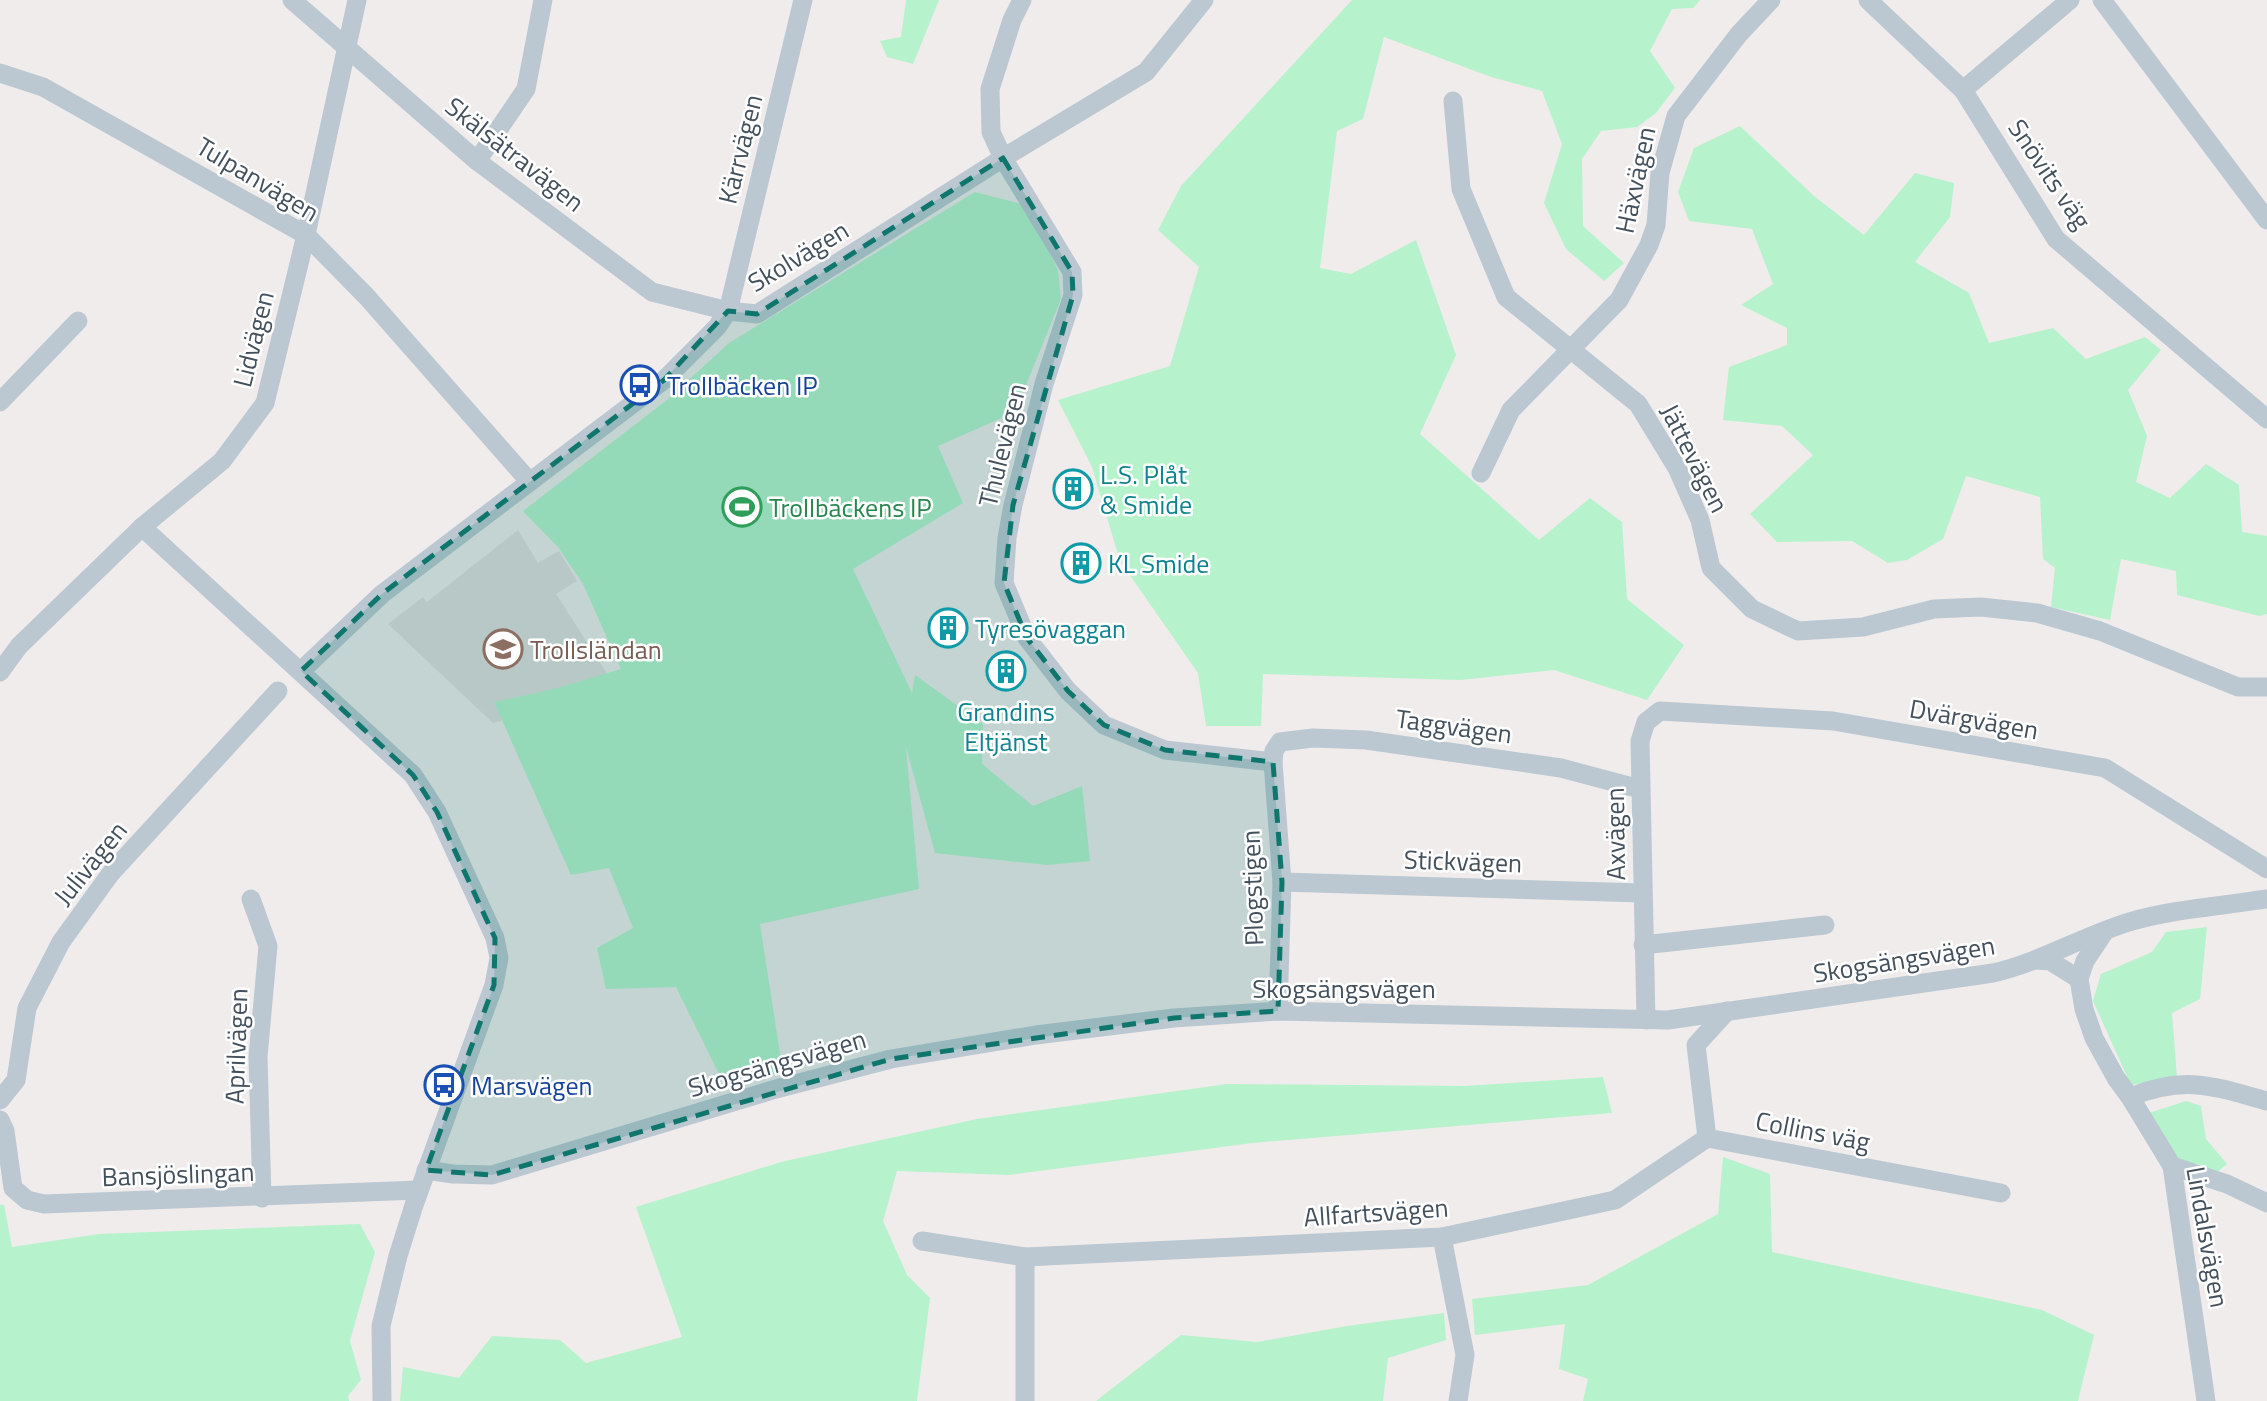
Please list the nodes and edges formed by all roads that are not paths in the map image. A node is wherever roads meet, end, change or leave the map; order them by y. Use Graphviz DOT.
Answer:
graph roads {
  1 [pos="292,0"];
  2 [pos="357,0"];
  3 [pos="543,0"];
  4 [pos="803,0"];
  5 [pos="1022,0"];
  6 [pos="1204,0"];
  7 [pos="1771,0"];
  8 [pos="1868,0"];
  9 [pos="2070,0"];
  10 [pos="2102,0"];
  11 [pos="346,49"];
  12 [pos="0,73"];
  13 [pos="1963,90"];
  14 [pos="1453,101"];
  15 [pos="1003,158"];
  16 [pos="477,161"];
  17 [pos="2267,220"];
  18 [pos="306,234"];
  19 [pos="727,311"];
  20 [pos="78,321"];
  21 [pos="1570,349"];
  22 [pos="0,402"];
  23 [pos="2267,419"];
  24 [pos="1480,473"];
  25 [pos="529,481"];
  26 [pos="142,527"];
  27 [pos="301,670"];
  28 [pos="0,672"];
  29 [pos="2267,687"];
  30 [pos="278,691"];
  31 [pos="1646,722"];
  32 [pos="1273,762"];
  33 [pos="1640,789"];
  34 [pos="2267,869"];
  35 [pos="1282,882"];
  36 [pos="1642,893"];
  37 [pos="2267,899"];
  38 [pos="251,900"];
  39 [pos="1825,925"];
  40 [pos="2106,930"];
  41 [pos="1643,945"];
  42 [pos="2036,960"];
  43 [pos="2079,979"];
  44 [pos="1279,1011"];
  45 [pos="1727,1011"];
  46 [pos="1646,1020"];
  47 [pos="1668,1020"];
  48 [pos="1696,1045"];
  49 [pos="2130,1097"];
  50 [pos="0,1100"];
  51 [pos="2267,1101"];
  52 [pos="0,1120"];
  53 [pos="1707,1138"];
  54 [pos="2172,1166"];
  55 [pos="426,1170"];
  56 [pos="419,1190"];
  57 [pos="2001,1194"];
  58 [pos="262,1198"];
  59 [pos="2267,1203"];
  60 [pos="1442,1237"];
  61 [pos="922,1241"];
  62 [pos="1025,1257"];
  63 [pos="382,1401"];
  64 [pos="1025,1401"];
  65 [pos="1458,1401"];
  66 [pos="2206,1401"];
  1 -- 11 [label="street, Skälsätravägen"];
  2 -- 11 [label="street, Lidvägen"];
  3 -- 16 [label="street"];
  4 -- 19 [label="street, Kärrvägen"];
  5 -- 15 [label="street, Thulevägen"];
  6 -- 15 [label="street, Skolvägen"];
  7 -- 21 [label="street, Häxvägen"];
  8 -- 13 [label="street, Snövits väg"];
  9 -- 13 [label="street"];
  10 -- 17 [label="street"];
  11 -- 16 [label="street, Skälsätravägen"];
  11 -- 18 [label="street, Lidvägen"];
  12 -- 18 [label="street, Tulpanvägen"];
  13 -- 23 [label="street, Snövits väg"];
  14 -- 21 [label="street, Jättevägen"];
  15 -- 19 [label="street, Skolvägen"];
  15 -- 32 [label="street, Thulevägen"];
  16 -- 19 [label="street, Skälsätravägen"];
  18 -- 25 [label="street, Tulpanvägen"];
  18 -- 26 [label="street, Lidvägen"];
  19 -- 25 [label="street, Skolvägen"];
  20 -- 22 [label="street"];
  21 -- 24 [label="street, Häxvägen"];
  21 -- 29 [label="street, Jättevägen"];
  25 -- 27 [label="street, Skolvägen"];
  26 -- 27 [label="street"];
  26 -- 28 [label="street, Lidvägen"];
  27 -- 55 [label="street"];
  30 -- 50 [label="street, Julivägen"];
  31 -- 33 [label="street, Axvägen"];
  31 -- 34 [label="street, Dvärgvägen"];
  32 -- 33 [label="street, Taggvägen"];
  32 -- 35 [label="street, Plogstigen"];
  33 -- 36 [label="street, Axvägen"];
  35 -- 36 [label="street, Stickvägen"];
  35 -- 44 [label="street, Plogstigen"];
  36 -- 41 [label="street, Axvägen"];
  37 -- 40 [label="street, Skogsängsvägen"];
  38 -- 58 [label="street, Aprilvägen"];
  39 -- 41 [label="street"];
  40 -- 42 [label="street, Skogsängsvägen"];
  40 -- 43 [label="street"];
  41 -- 46 [label="street, Axvägen"];
  42 -- 43 [label="street"];
  42 -- 45 [label="street, Skogsängsvägen"];
  43 -- 49 [label="street, Lindalsvägen"];
  44 -- 46 [label="street, Skogsängsvägen"];
  44 -- 55 [label="street, Skogsängsvägen"];
  45 -- 47 [label="street, Skogsängsvägen"];
  45 -- 48 [label="street"];
  46 -- 47 [label="street, Skogsängsvägen"];
  47 -- 48 [label="street"];
  48 -- 53 [label="street"];
  49 -- 51 [label="street"];
  49 -- 54 [label="street, Lindalsvägen"];
  52 -- 58 [label="street, Bansjöslingan"];
  53 -- 57 [label="street, Collins väg"];
  53 -- 60 [label="street, Allfartsvägen"];
  54 -- 59 [label="street"];
  54 -- 66 [label="street, Lindalsvägen"];
  55 -- 56 [label="street"];
  56 -- 58 [label="street, Bansjöslingan"];
  56 -- 63 [label="street"];
  60 -- 62 [label="street, Allfartsvägen"];
  60 -- 65 [label="street"];
  61 -- 62 [label="street, Allfartsvägen"];
  62 -- 64 [label="street"];
}
